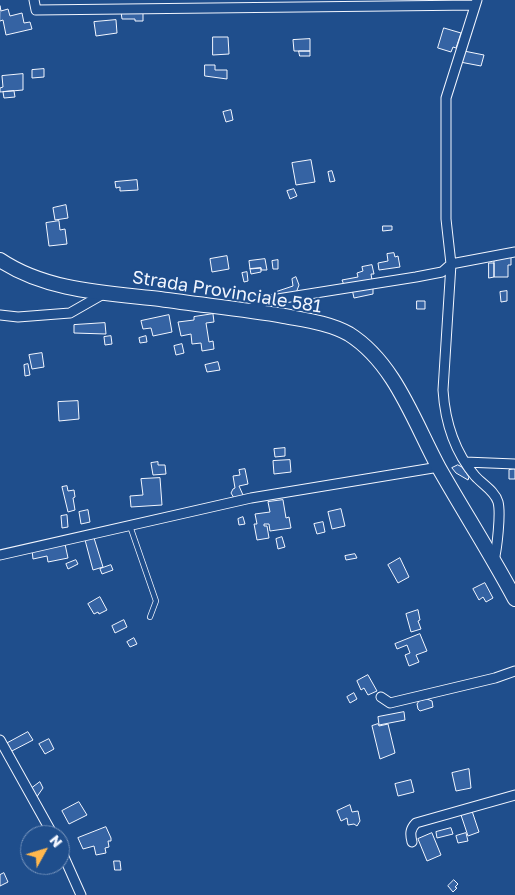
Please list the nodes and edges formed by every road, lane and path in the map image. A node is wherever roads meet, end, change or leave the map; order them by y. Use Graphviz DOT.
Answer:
graph roads {
  1 [pos="34,0"];
  2 [pos="476,3"];
  3 [pos="515,252"];
  4 [pos="0,260"];
  5 [pos="451,264"];
  6 [pos="106,293"];
  7 [pos="250,311"];
  8 [pos="0,315"];
  9 [pos="465,462"];
  10 [pos="515,464"];
  11 [pos="439,467"];
  12 [pos="130,526"];
  13 [pos="0,555"];
  14 [pos="494,560"];
  15 [pos="515,599"];
  16 [pos="150,617"];
  17 [pos="515,671"];
  18 [pos="382,698"];
  19 [pos="0,740"];
  20 [pos="515,795"];
  21 [pos="48,825"];
  22 [pos="412,842"];
  23 [pos="70,870"];
  24 [pos="81,895"];
  1 -- 2 [label="street"];
  2 -- 5 [label="street"];
  3 -- 5 [label="street"];
  4 -- 6 [label="main road, Strada Provinciale 581"];
  5 -- 7 [label="street"];
  5 -- 9 [label="street"];
  6 -- 7 [label="main road, Strada Provinciale 581"];
  6 -- 8 [label="street"];
  7 -- 11 [label="main road, Strada Provinciale 581"];
  9 -- 10 [label="street"];
  9 -- 14 [label="street"];
  11 -- 12 [label="street"];
  11 -- 14 [label="main road, Strada Provinciale 581"];
  12 -- 13 [label="street"];
  12 -- 16 [label="lane"];
  14 -- 15 [label="main road, Strada Provinciale 581"];
  17 -- 18 [label="street"];
  19 -- 21 [label="street"];
  20 -- 22 [label="street"];
  23 -- 24 [label="street"];
}
